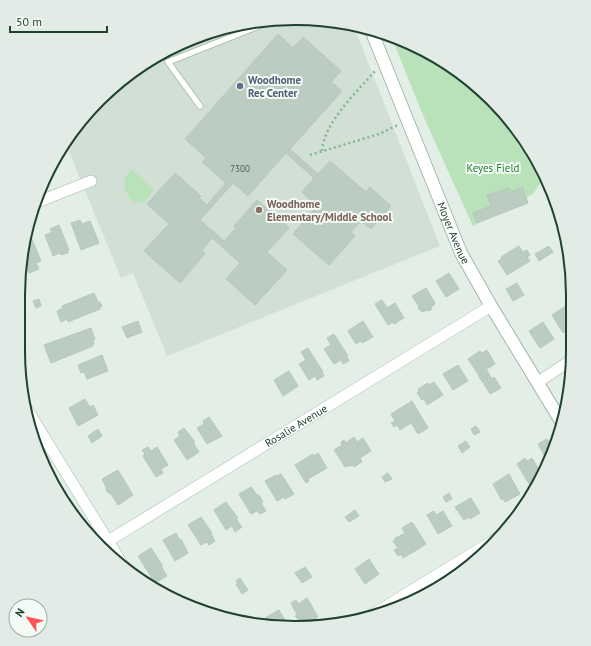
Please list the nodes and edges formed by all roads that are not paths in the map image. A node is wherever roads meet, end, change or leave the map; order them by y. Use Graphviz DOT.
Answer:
graph roads {
  1 [pos="253,28"];
  2 [pos="373,36"];
  3 [pos="200,106"];
  4 [pos="91,181"];
  5 [pos="43,200"];
  6 [pos="491,306"];
  7 [pos="565,365"];
  8 [pos="538,382"];
  9 [pos="558,416"];
  10 [pos="35,424"];
  11 [pos="101,539"];
  12 [pos="105,543"];
  13 [pos="479,549"];
  14 [pos="391,603"];
  1 -- 3 [label="lane"];
  2 -- 6 [label="street, Moyer Avenue"];
  4 -- 5 [label="street"];
  6 -- 8 [label="street, Moyer Avenue"];
  6 -- 12 [label="street, Rosalie Avenue"];
  7 -- 8 [label="street"];
  8 -- 9 [label="street, Moyer Avenue"];
  10 -- 11 [label="street"];
  13 -- 14 [label="street"];
}
